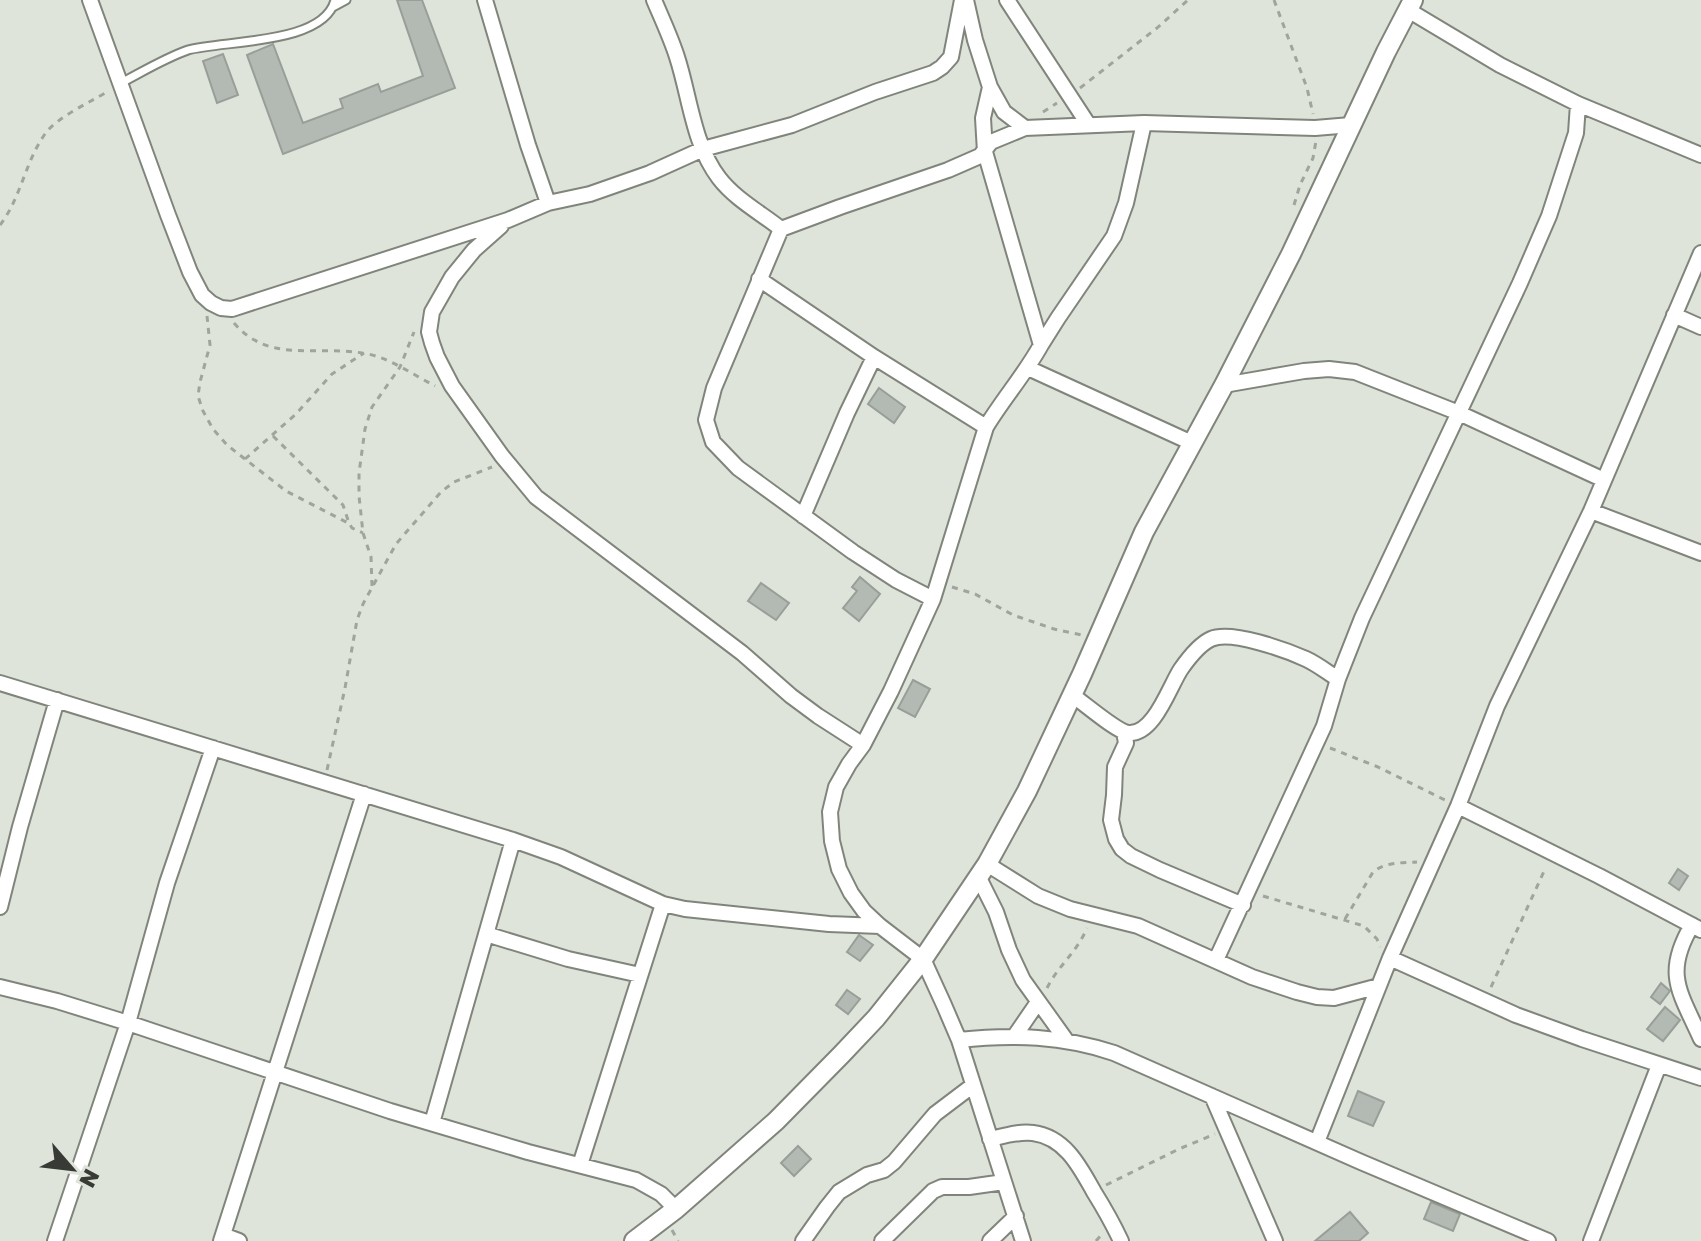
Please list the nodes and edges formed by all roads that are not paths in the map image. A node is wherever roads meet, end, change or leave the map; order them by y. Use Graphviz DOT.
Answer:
graph roads {
  1 [pos="90,0"];
  2 [pos="346,0"];
  3 [pos="485,0"];
  4 [pos="654,0"];
  5 [pos="964,0"];
  6 [pos="1007,0"];
  7 [pos="334,3"];
  8 [pos="1411,5"];
  9 [pos="121,83"];
  10 [pos="990,87"];
  11 [pos="1578,104"];
  12 [pos="1144,123"];
  13 [pos="1088,124"];
  14 [pos="1351,125"];
  15 [pos="1022,126"];
  16 [pos="703,149"];
  17 [pos="985,152"];
  18 [pos="1701,155"];
  19 [pos="548,203"];
  20 [pos="508,220"];
  21 [pos="781,229"];
  22 [pos="1701,253"];
  23 [pos="759,279"];
  24 [pos="1674,315"];
  25 [pos="1701,327"];
  26 [pos="1041,345"];
  27 [pos="874,357"];
  28 [pos="1028,368"];
  29 [pos="1224,385"];
  30 [pos="1459,413"];
  31 [pos="986,427"];
  32 [pos="1192,443"];
  33 [pos="1604,480"];
  34 [pos="1591,511"];
  35 [pos="803,516"];
  36 [pos="1701,553"];
  37 [pos="933,599"];
  38 [pos="1338,679"];
  39 [pos="0,683"];
  40 [pos="1072,695"];
  41 [pos="57,700"];
  42 [pos="1124,732"];
  43 [pos="863,745"];
  44 [pos="213,748"];
  45 [pos="364,794"];
  46 [pos="1458,806"];
  47 [pos="513,840"];
  48 [pos="982,870"];
  49 [pos="1245,899"];
  50 [pos="663,904"];
  51 [pos="0,907"];
  52 [pos="880,926"];
  53 [pos="1697,927"];
  54 [pos="486,934"];
  55 [pos="923,959"];
  56 [pos="1216,960"];
  57 [pos="1389,962"];
  58 [pos="640,975"];
  59 [pos="1379,986"];
  60 [pos="0,987"];
  61 [pos="1038,1002"];
  62 [pos="128,1023"];
  63 [pos="1014,1037"];
  64 [pos="1701,1039"];
  65 [pos="959,1040"];
  66 [pos="1066,1040"];
  67 [pos="1659,1065"];
  68 [pos="274,1073"];
  69 [pos="1701,1078"];
  70 [pos="972,1086"];
  71 [pos="1212,1096"];
  72 [pos="432,1123"];
  73 [pos="990,1139"];
  74 [pos="1317,1142"];
  75 [pos="580,1165"];
  76 [pos="1004,1182"];
  77 [pos="676,1209"];
  78 [pos="1016,1216"];
  79 [pos="222,1238"];
  80 [pos="55,1241"];
  81 [pos="239,1241"];
  82 [pos="634,1241"];
  83 [pos="803,1241"];
  84 [pos="882,1241"];
  85 [pos="990,1241"];
  86 [pos="1023,1241"];
  87 [pos="1121,1241"];
  88 [pos="1275,1241"];
  89 [pos="1548,1241"];
  90 [pos="1591,1241"];
  1 -- 9 [label="street"];
  2 -- 7 [label="lane"];
  3 -- 19 [label="street"];
  4 -- 16 [label="street"];
  5 -- 10 [label="street"];
  5 -- 16 [label="street"];
  6 -- 13 [label="street"];
  7 -- 9 [label="lane"];
  8 -- 11 [label="street"];
  8 -- 14 [label="street"];
  9 -- 20 [label="street"];
  10 -- 15 [label="street"];
  10 -- 17 [label="street"];
  11 -- 18 [label="street"];
  11 -- 30 [label="street"];
  12 -- 13 [label="street"];
  12 -- 14 [label="street"];
  12 -- 26 [label="street"];
  13 -- 15 [label="street"];
  14 -- 29 [label="street"];
  15 -- 17 [label="street"];
  16 -- 19 [label="street"];
  16 -- 21 [label="street"];
  17 -- 21 [label="street"];
  17 -- 26 [label="street"];
  19 -- 20 [label="street"];
  20 -- 43 [label="street"];
  21 -- 23 [label="street"];
  22 -- 24 [label="street"];
  23 -- 27 [label="street"];
  23 -- 35 [label="street"];
  24 -- 25 [label="street"];
  24 -- 33 [label="street"];
  26 -- 28 [label="street"];
  27 -- 31 [label="street"];
  27 -- 35 [label="street"];
  28 -- 31 [label="street"];
  28 -- 32 [label="street"];
  29 -- 30 [label="street"];
  29 -- 32 [label="street"];
  30 -- 33 [label="street"];
  30 -- 38 [label="street"];
  31 -- 37 [label="street"];
  32 -- 40 [label="street"];
  33 -- 34 [label="street"];
  34 -- 36 [label="street"];
  34 -- 46 [label="street"];
  35 -- 37 [label="street"];
  37 -- 43 [label="street"];
  38 -- 42 [label="street"];
  38 -- 49 [label="street"];
  39 -- 41 [label="street"];
  40 -- 42 [label="street"];
  40 -- 48 [label="street"];
  41 -- 44 [label="street"];
  41 -- 51 [label="street"];
  42 -- 49 [label="street"];
  43 -- 52 [label="street"];
  44 -- 45 [label="street"];
  44 -- 62 [label="street"];
  45 -- 47 [label="street"];
  45 -- 68 [label="street"];
  46 -- 53 [label="street"];
  46 -- 57 [label="street"];
  47 -- 50 [label="street"];
  47 -- 54 [label="street"];
  48 -- 55 [label="street"];
  48 -- 56 [label="street"];
  48 -- 61 [label="street"];
  49 -- 56 [label="street"];
  50 -- 52 [label="street"];
  50 -- 58 [label="street"];
  52 -- 55 [label="street"];
  53 -- 64 [label="street"];
  54 -- 58 [label="street"];
  54 -- 72 [label="street"];
  55 -- 65 [label="street"];
  55 -- 77 [label="street"];
  56 -- 59 [label="street"];
  57 -- 59 [label="street"];
  57 -- 67 [label="street"];
  58 -- 75 [label="street"];
  59 -- 74 [label="street"];
  60 -- 62 [label="street"];
  61 -- 63 [label="street"];
  61 -- 66 [label="street"];
  62 -- 68 [label="street"];
  62 -- 80 [label="street"];
  63 -- 65 [label="street"];
  63 -- 66 [label="street"];
  65 -- 70 [label="street"];
  66 -- 71 [label="street"];
  67 -- 69 [label="street"];
  67 -- 90 [label="street"];
  68 -- 72 [label="street"];
  68 -- 79 [label="street"];
  70 -- 73 [label="street"];
  70 -- 83 [label="street"];
  71 -- 74 [label="street"];
  71 -- 88 [label="street"];
  72 -- 75 [label="street"];
  73 -- 76 [label="street"];
  73 -- 87 [label="street"];
  74 -- 89 [label="street"];
  75 -- 77 [label="street"];
  76 -- 78 [label="street"];
  76 -- 84 [label="street"];
  77 -- 82 [label="street"];
  78 -- 85 [label="street"];
  78 -- 86 [label="street"];
  79 -- 81 [label="street"];
}
